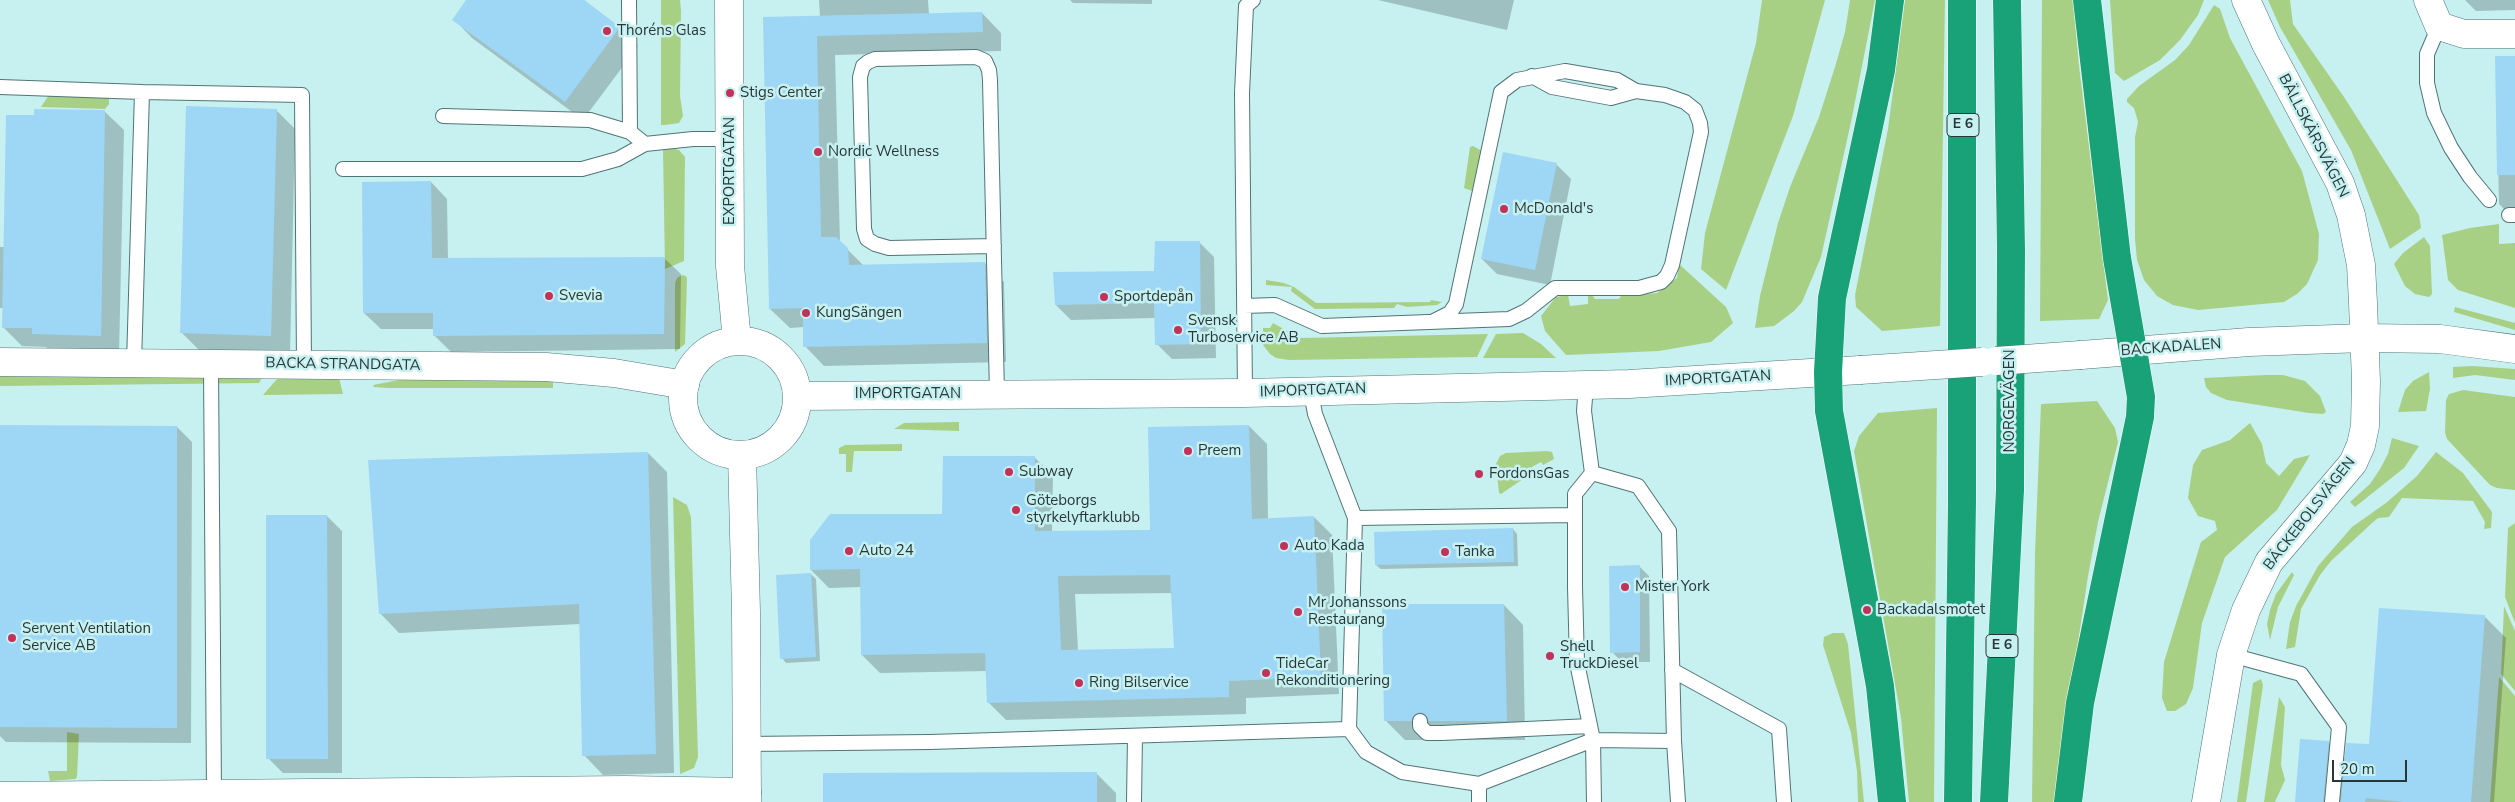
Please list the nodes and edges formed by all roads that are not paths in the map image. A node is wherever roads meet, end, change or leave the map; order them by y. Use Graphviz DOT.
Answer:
graph roads {
  1 [pos="629,0"];
  2 [pos="729,0"];
  3 [pos="1253,0"];
  4 [pos="1890,0"];
  5 [pos="1962,0"];
  6 [pos="2007,0"];
  7 [pos="2087,0"];
  8 [pos="2246,0"];
  9 [pos="2428,0"];
  10 [pos="2439,26"];
  11 [pos="2515,34"];
  12 [pos="0,87"];
  13 [pos="142,92"];
  14 [pos="443,116"];
  15 [pos="630,132"];
  16 [pos="731,139"];
  17 [pos="645,144"];
  18 [pos="343,169"];
  19 [pos="2489,200"];
  20 [pos="994,246"];
  21 [pos="1244,306"];
  22 [pos="1432,322"];
  23 [pos="2364,338"];
  24 [pos="737,341"];
  25 [pos="2515,349"];
  26 [pos="2133,351"];
  27 [pos="0,362"];
  28 [pos="134,363"];
  29 [pos="212,364"];
  30 [pos="304,365"];
  31 [pos="1828,372"];
  32 [pos="685,385"];
  33 [pos="1586,385"];
  34 [pos="1311,392"];
  35 [pos="1245,393"];
  36 [pos="997,394"];
  37 [pos="798,396"];
  38 [pos="742,455"];
  39 [pos="1592,473"];
  40 [pos="1575,515"];
  41 [pos="1355,518"];
  42 [pos="2231,655"];
  43 [pos="1672,670"];
  44 [pos="1420,721"];
  45 [pos="1590,726"];
  46 [pos="1349,729"];
  47 [pos="1135,736"];
  48 [pos="1593,740"];
  49 [pos="1674,741"];
  50 [pos="747,744"];
  51 [pos="1479,784"];
  52 [pos="214,794"];
  53 [pos="0,796"];
  54 [pos="543,797"];
  55 [pos="747,797"];
  56 [pos="300,798"];
  57 [pos="59,799"];
  58 [pos="1134,802"];
  59 [pos="1479,802"];
  60 [pos="1594,802"];
  61 [pos="1678,802"];
  62 [pos="1784,802"];
  63 [pos="1892,802"];
  64 [pos="1958,802"];
  65 [pos="1994,802"];
  66 [pos="2068,802"];
  67 [pos="2206,802"];
  68 [pos="2332,802"];
  1 -- 15 [label="lane"];
  2 -- 16 [label="street, EXPORTGATAN"];
  3 -- 21 [label="lane"];
  4 -- 31 [label="highway"];
  5 -- 64 [label="highway, E 6"];
  6 -- 65 [label="highway, NORGEVÄGEN / E 6"];
  7 -- 26 [label="highway"];
  8 -- 23 [label="street, BÄLLSKÄRSVÄGEN"];
  9 -- 10 [label="street"];
  10 -- 11 [label="street"];
  10 -- 19 [label="lane"];
  12 -- 13 [label="lane"];
  13 -- 28 [label="lane"];
  13 -- 30 [label="lane"];
  14 -- 15 [label="lane"];
  15 -- 17 [label="lane"];
  16 -- 17 [label="lane"];
  16 -- 24 [label="street, EXPORTGATAN"];
  17 -- 18 [label="lane"];
  20 -- 20 [label="lane"];
  20 -- 36 [label="lane"];
  21 -- 22 [label="lane"];
  21 -- 35 [label="lane"];
  22 -- 22 [label="lane"];
  23 -- 25 [label="street, BACKADALEN"];
  23 -- 26 [label="street, BACKADALEN"];
  23 -- 42 [label="street, BÄCKEBOLSVÄGEN"];
  24 -- 32 [label="street"];
  24 -- 37 [label="street"];
  26 -- 31 [label="street, BACKADALEN, bridge"];
  26 -- 66 [label="highway"];
  27 -- 28 [label="street, BACKA STRANDGATA"];
  28 -- 29 [label="street, BACKA STRANDGATA"];
  29 -- 30 [label="street, BACKA STRANDGATA"];
  29 -- 52 [label="lane"];
  30 -- 32 [label="street, BACKA STRANDGATA"];
  31 -- 33 [label="street, IMPORTGATAN"];
  31 -- 63 [label="highway"];
  32 -- 38 [label="street"];
  33 -- 34 [label="street, IMPORTGATAN"];
  33 -- 39 [label="lane"];
  34 -- 35 [label="street, IMPORTGATAN"];
  34 -- 41 [label="lane"];
  35 -- 36 [label="street, IMPORTGATAN"];
  36 -- 37 [label="street, IMPORTGATAN"];
  37 -- 38 [label="street"];
  38 -- 50 [label="street"];
  39 -- 40 [label="lane"];
  39 -- 43 [label="lane"];
  40 -- 41 [label="lane"];
  40 -- 45 [label="lane"];
  41 -- 46 [label="lane"];
  42 -- 67 [label="street, BÄCKEBOLSVÄGEN"];
  42 -- 68 [label="lane"];
  43 -- 49 [label="lane"];
  43 -- 62 [label="lane"];
  44 -- 45 [label="lane"];
  45 -- 48 [label="lane"];
  46 -- 47 [label="lane"];
  46 -- 51 [label="lane"];
  47 -- 50 [label="lane"];
  47 -- 58 [label="lane"];
  48 -- 49 [label="lane"];
  48 -- 51 [label="lane"];
  48 -- 60 [label="lane"];
  49 -- 61 [label="lane"];
  50 -- 55 [label="street"];
  51 -- 59 [label="lane"];
  52 -- 56 [label="street"];
  52 -- 57 [label="street"];
  53 -- 57 [label="street"];
  54 -- 55 [label="street"];
  54 -- 56 [label="street"];
}
